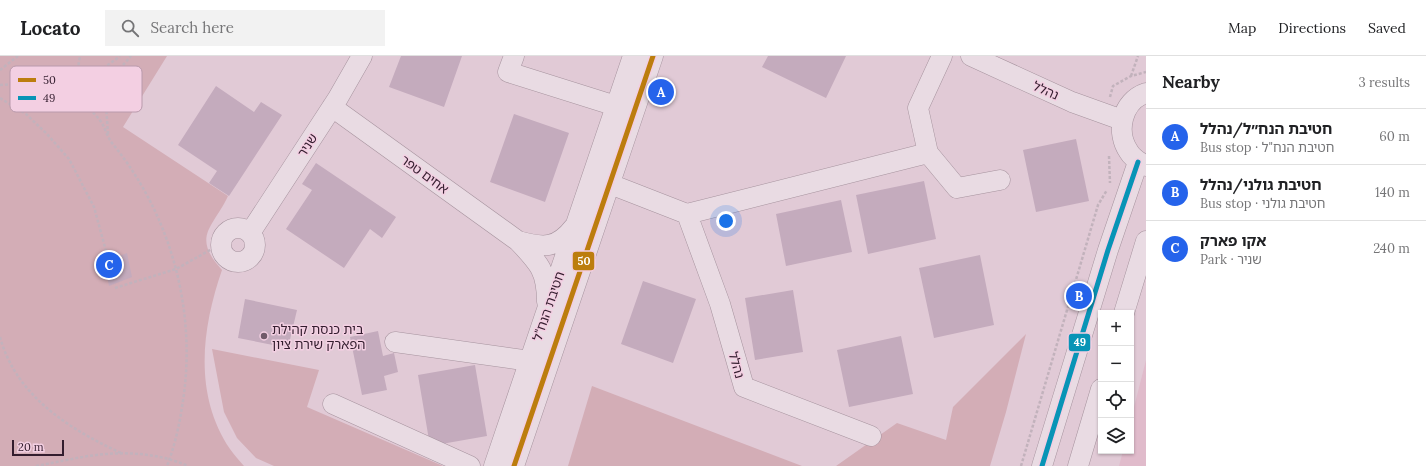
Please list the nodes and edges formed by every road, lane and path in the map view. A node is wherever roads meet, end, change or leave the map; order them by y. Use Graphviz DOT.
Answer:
graph roads {
  1 [pos="18,56"];
  2 [pos="80,56"];
  3 [pos="120,56"];
  4 [pos="132,56"];
  5 [pos="362,56"];
  6 [pos="514,56"];
  7 [pos="633,56"];
  8 [pos="653,56"];
  9 [pos="942,56"];
  10 [pos="971,56"];
  11 [pos="1138,56"];
  12 [pos="78,66"];
  13 [pos="105,66"];
  14 [pos="123,66"];
  15 [pos="0,70"];
  16 [pos="1131,76"];
  17 [pos="0,85"];
  18 [pos="10,85"];
  19 [pos="1146,93"];
  20 [pos="0,98"];
  21 [pos="10,104"];
  22 [pos="616,106"];
  23 [pos="332,107"];
  24 [pos="23,112"];
  25 [pos="93,112"];
  26 [pos="106,112"];
  27 [pos="1122,120"];
  28 [pos="108,137"];
  29 [pos="928,153"];
  30 [pos="1142,164"];
  31 [pos="1000,180"];
  32 [pos="610,184"];
  33 [pos="1110,185"];
  34 [pos="687,214"];
  35 [pos="576,226"];
  36 [pos="250,233"];
  37 [pos="518,241"];
  38 [pos="1146,241"];
  39 [pos="221,244"];
  40 [pos="106,251"];
  41 [pos="176,270"];
  42 [pos="115,288"];
  43 [pos="547,310"];
  44 [pos="1125,310"];
  45 [pos="0,337"];
  46 [pos="395,342"];
  47 [pos="530,361"];
  48 [pos="1098,399"];
  49 [pos="333,404"];
  50 [pos="871,436"];
  51 [pos="121,453"];
  52 [pos="169,459"];
  53 [pos="36,466"];
  54 [pos="167,466"];
  55 [pos="188,466"];
  56 [pos="470,466"];
  57 [pos="494,466"];
  58 [pos="514,466"];
  59 [pos="1021,466"];
  60 [pos="1042,466"];
  61 [pos="1078,466"];
  1 -- 15 [label="path"];
  2 -- 12 [label="path"];
  3 -- 13 [label="path"];
  4 -- 14 [label="path"];
  5 -- 23 [label="street, שניר"];
  6 -- 22 [label="street"];
  7 -- 22 [label="street, חטיבת הנח\"ל"];
  8 -- 32 [label="street, חטיבת הנח\"ל"];
  9 -- 29 [label="street"];
  10 -- 27 [label="street, נהלל"];
  11 -- 16 [label="path"];
  17 -- 18 [label="path"];
  19 -- 27 [label="street"];
  20 -- 21 [label="path"];
  22 -- 35 [label="street, חטיבת הנח\"ל"];
  23 -- 36 [label="street, שניר"];
  23 -- 37 [label="street, אחים טפר"];
  24 -- 40 [label="path"];
  25 -- 28 [label="path"];
  26 -- 28 [label="path"];
  27 -- 30 [label="street"];
  28 -- 41 [label="path"];
  29 -- 31 [label="street"];
  29 -- 34 [label="street"];
  30 -- 60 [label="street"];
  32 -- 34 [label="street"];
  32 -- 58 [label="street, חטיבת הנח\"ל"];
  33 -- 59 [label="path"];
  34 -- 50 [label="street, נהלל"];
  35 -- 37 [label="street"];
  35 -- 43 [label="street, חטיבת הנח\"ל"];
  36 -- 39 [label="street"];
  36 -- 39 [label="street"];
  37 -- 43 [label="street"];
  38 -- 44 [label="street"];
  39 -- 41 [label="path"];
  41 -- 42 [label="path"];
  41 -- 52 [label="path"];
  43 -- 47 [label="street, חטיבת הנח\"ל"];
  45 -- 51 [label="path"];
  46 -- 47 [label="street"];
  47 -- 57 [label="street, חטיבת הנח\"ל"];
  48 -- 61 [label="street"];
  49 -- 56 [label="street"];
  51 -- 52 [label="path"];
  51 -- 53 [label="path"];
  52 -- 54 [label="path"];
  52 -- 55 [label="path"];
}
